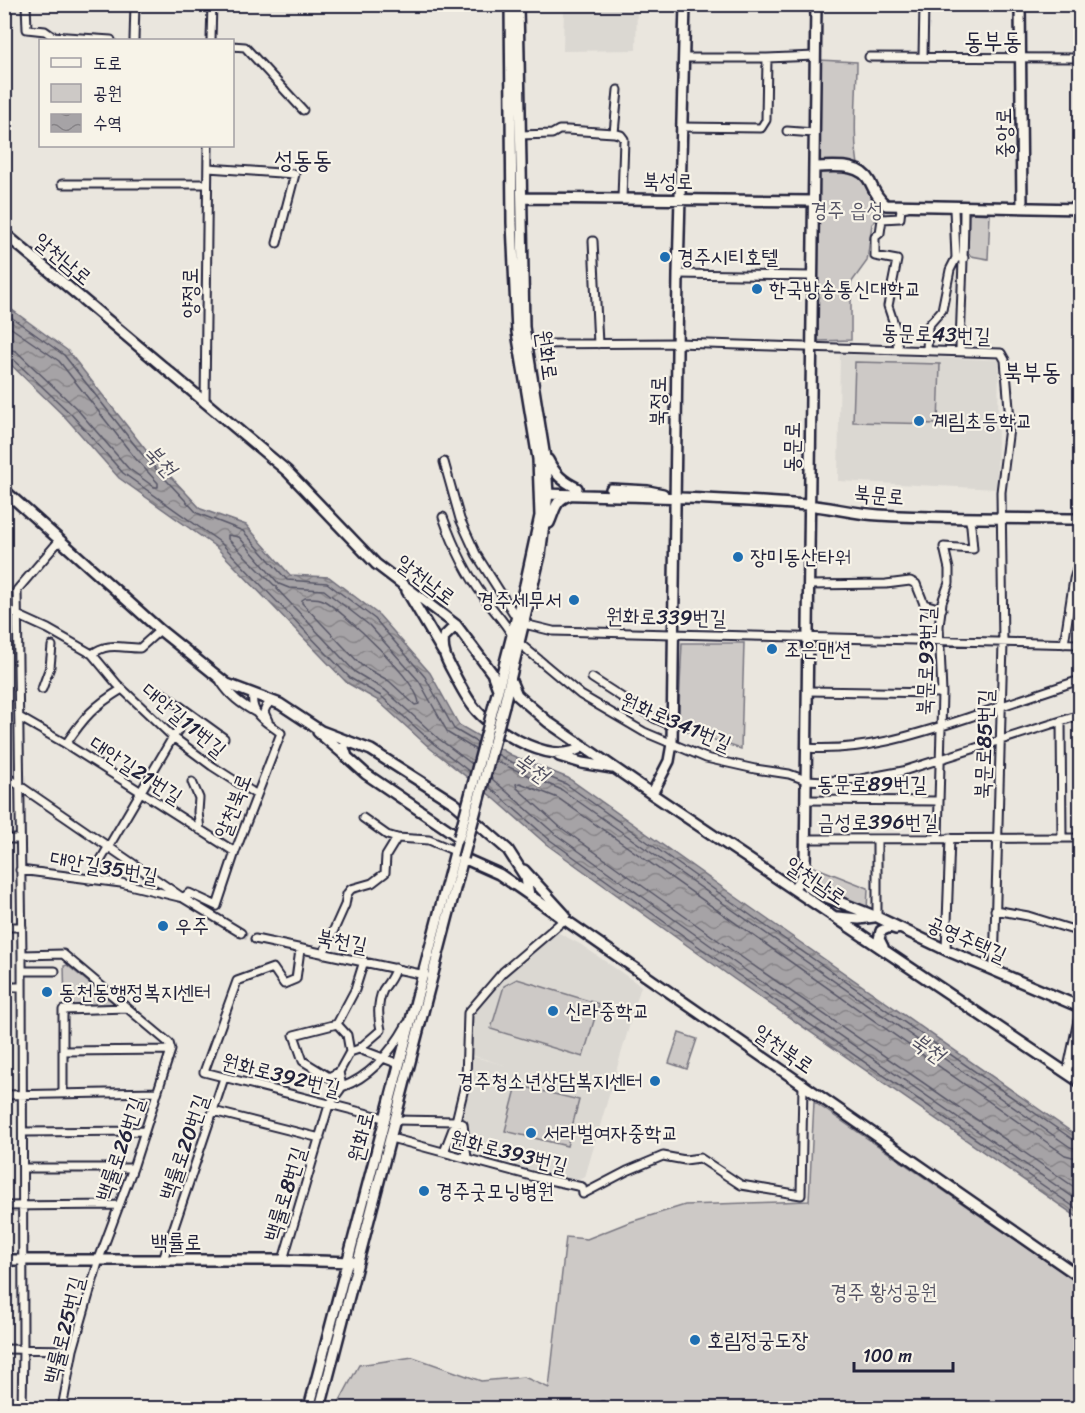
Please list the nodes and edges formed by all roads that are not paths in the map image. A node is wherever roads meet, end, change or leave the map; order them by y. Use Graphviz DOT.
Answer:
graph roads {
  1 [pos="26,4"];
  2 [pos="135,4"];
  3 [pos="212,4"];
  4 [pos="510,4"];
  5 [pos="518,4"];
  6 [pos="684,4"];
  7 [pos="816,4"];
  8 [pos="924,4"];
  9 [pos="1020,4"];
  10 [pos="96,39"];
  11 [pos="134,39"];
  12 [pos="212,39"];
  13 [pos="234,46"];
  14 [pos="815,56"];
  15 [pos="869,57"];
  16 [pos="923,57"];
  17 [pos="684,58"];
  18 [pos="766,58"];
  19 [pos="1021,58"];
  20 [pos="1080,58"];
  21 [pos="618,90"];
  22 [pos="303,110"];
  23 [pos="681,127"];
  24 [pos="787,131"];
  25 [pos="614,133"];
  26 [pos="814,133"];
  27 [pos="520,135"];
  28 [pos="208,147"];
  29 [pos="814,167"];
  30 [pos="208,168"];
  31 [pos="62,183"];
  32 [pos="207,184"];
  33 [pos="522,198"];
  34 [pos="622,199"];
  35 [pos="679,199"];
  36 [pos="813,201"];
  37 [pos="910,206"];
  38 [pos="950,206"];
  39 [pos="964,207"];
  40 [pos="1022,207"];
  41 [pos="1080,210"];
  42 [pos="4,233"];
  43 [pos="592,241"];
  44 [pos="277,243"];
  45 [pos="960,258"];
  46 [pos="678,274"];
  47 [pos="812,276"];
  48 [pos="677,343"];
  49 [pos="525,344"];
  50 [pos="598,344"];
  51 [pos="812,346"];
  52 [pos="898,349"];
  53 [pos="927,350"];
  54 [pos="960,350"];
  55 [pos="205,403"];
  56 [pos="544,456"];
  57 [pos="444,462"];
  58 [pos="4,490"];
  59 [pos="544,490"];
  60 [pos="576,491"];
  61 [pos="674,497"];
  62 [pos="810,506"];
  63 [pos="443,517"];
  64 [pos="969,518"];
  65 [pos="1001,518"];
  66 [pos="1080,519"];
  67 [pos="544,533"];
  68 [pos="59,541"];
  69 [pos="1080,560"];
  70 [pos="808,585"];
  71 [pos="404,587"];
  72 [pos="4,609"];
  73 [pos="942,609"];
  74 [pos="18,616"];
  75 [pos="520,621"];
  76 [pos="456,625"];
  77 [pos="160,630"];
  78 [pos="673,634"];
  79 [pos="512,635"];
  80 [pos="808,636"];
  81 [pos="941,640"];
  82 [pos="519,643"];
  83 [pos="1003,643"];
  84 [pos="1064,644"];
  85 [pos="1080,644"];
  86 [pos="52,646"];
  87 [pos="443,652"];
  88 [pos="92,654"];
  89 [pos="503,670"];
  90 [pos="492,674"];
  91 [pos="218,677"];
  92 [pos="592,678"];
  93 [pos="1080,680"];
  94 [pos="498,688"];
  95 [pos="42,689"];
  96 [pos="122,689"];
  97 [pos="159,691"];
  98 [pos="807,691"];
  99 [pos="942,693"];
  100 [pos="253,694"];
  101 [pos="506,699"];
  102 [pos="272,701"];
  103 [pos="1001,706"];
  104 [pos="257,713"];
  105 [pos="190,714"];
  106 [pos="1080,715"];
  107 [pos="19,717"];
  108 [pos="1061,721"];
  109 [pos="307,722"];
  110 [pos="269,723"];
  111 [pos="672,726"];
  112 [pos="940,726"];
  113 [pos="173,737"];
  114 [pos="224,738"];
  115 [pos="1000,740"];
  116 [pos="345,741"];
  117 [pos="66,744"];
  118 [pos="672,744"];
  119 [pos="583,746"];
  120 [pos="365,748"];
  121 [pos="806,748"];
  122 [pos="551,753"];
  123 [pos="347,757"];
  124 [pos="940,759"];
  125 [pos="355,763"];
  126 [pos="619,770"];
  127 [pos="5,776"];
  128 [pos="806,780"];
  129 [pos="192,782"];
  130 [pos="20,787"];
  131 [pos="140,792"];
  132 [pos="652,794"];
  133 [pos="257,795"];
  134 [pos="806,800"];
  135 [pos="938,801"];
  136 [pos="363,818"];
  137 [pos="200,830"];
  138 [pos="459,837"];
  139 [pos="20,838"];
  140 [pos="397,838"];
  141 [pos="877,838"];
  142 [pos="938,838"];
  143 [pos="950,838"];
  144 [pos="997,838"];
  145 [pos="1062,838"];
  146 [pos="1080,838"];
  147 [pos="4,839"];
  148 [pos="805,839"];
  149 [pos="109,846"];
  150 [pos="455,851"];
  151 [pos="235,852"];
  152 [pos="463,858"];
  153 [pos="805,866"];
  154 [pos="520,867"];
  155 [pos="20,870"];
  156 [pos="453,876"];
  157 [pos="503,876"];
  158 [pos="89,880"];
  159 [pos="794,888"];
  160 [pos="529,895"];
  161 [pos="183,898"];
  162 [pos="995,910"];
  163 [pos="837,917"];
  164 [pos="877,917"];
  165 [pos="564,920"];
  166 [pos="4,927"];
  167 [pos="22,927"];
  168 [pos="580,931"];
  169 [pos="1080,932"];
  170 [pos="241,933"];
  171 [pos="911,933"];
  172 [pos="255,939"];
  173 [pos="300,950"];
  174 [pos="946,950"];
  175 [pos="886,951"];
  176 [pos="323,954"];
  177 [pos="22,955"];
  178 [pos="364,961"];
  179 [pos="395,968"];
  180 [pos="994,970"];
  181 [pos="22,971"];
  182 [pos="56,971"];
  183 [pos="427,975"];
  184 [pos="4,987"];
  185 [pos="22,987"];
  186 [pos="127,1008"];
  187 [pos="1080,1009"];
  188 [pos="411,1016"];
  189 [pos="337,1024"];
  190 [pos="359,1049"];
  191 [pos="171,1050"];
  192 [pos="63,1051"];
  193 [pos="350,1052"];
  194 [pos="384,1058"];
  195 [pos="1070,1062"];
  196 [pos="399,1064"];
  197 [pos="1080,1064"];
  198 [pos="339,1072"];
  199 [pos="1068,1073"];
  200 [pos="224,1078"];
  201 [pos="1080,1082"];
  202 [pos="803,1084"];
  203 [pos="342,1087"];
  204 [pos="157,1092"];
  205 [pos="22,1094"];
  206 [pos="63,1094"];
  207 [pos="4,1095"];
  208 [pos="329,1105"];
  209 [pos="213,1111"];
  210 [pos="384,1118"];
  211 [pos="394,1120"];
  212 [pos="456,1121"];
  213 [pos="144,1131"];
  214 [pos="23,1132"];
  215 [pos="320,1138"];
  216 [pos="391,1138"];
  217 [pos="444,1152"];
  218 [pos="467,1158"];
  219 [pos="23,1168"];
  220 [pos="133,1168"];
  221 [pos="118,1205"];
  222 [pos="4,1206"];
  223 [pos="23,1206"];
  224 [pos="99,1259"];
  225 [pos="4,1260"];
  226 [pos="22,1260"];
  227 [pos="163,1260"];
  228 [pos="283,1260"];
  229 [pos="353,1262"];
  230 [pos="1080,1277"];
  231 [pos="4,1349"];
  232 [pos="23,1349"];
  233 [pos="73,1350"];
  234 [pos="22,1408"];
  235 [pos="62,1408"];
  236 [pos="309,1408"];
  237 [pos="320,1408"];
  238 [pos="593,1408"];
  239 [pos="606,1408"];
  1 -- 10 [label="street"];
  2 -- 11 [label="street"];
  3 -- 12 [label="street"];
  4 -- 59 [label="street, 원화로"];
  5 -- 27 [label="street, 원화로"];
  6 -- 17 [label="street, 북정로"];
  7 -- 14 [label="street, 동문로"];
  8 -- 16 [label="street"];
  9 -- 19 [label="street, 중앙로"];
  13 -- 22 [label="street"];
  14 -- 18 [label="street"];
  14 -- 26 [label="street, 동문로"];
  15 -- 16 [label="street"];
  16 -- 19 [label="street"];
  17 -- 18 [label="street"];
  17 -- 23 [label="street, 북정로"];
  18 -- 23 [label="street"];
  19 -- 20 [label="street"];
  19 -- 40 [label="street, 중앙로"];
  21 -- 25 [label="street"];
  23 -- 35 [label="street, 북정로"];
  24 -- 26 [label="street"];
  25 -- 27 [label="street"];
  25 -- 34 [label="street"];
  26 -- 29 [label="street, 동문로"];
  27 -- 33 [label="street, 원화로"];
  28 -- 30 [label="street, 양정로"];
  29 -- 36 [label="street, 동문로"];
  29 -- 37 [label="street"];
  30 -- 32 [label="street, 양정로"];
  30 -- 44 [label="street"];
  31 -- 32 [label="street"];
  32 -- 55 [label="street, 양정로"];
  33 -- 34 [label="street, 북성로"];
  33 -- 49 [label="street, 원화로"];
  34 -- 35 [label="street, 북성로"];
  35 -- 36 [label="street, 북성로"];
  35 -- 46 [label="street, 북정로"];
  36 -- 47 [label="street, 동문로"];
  37 -- 38 [label="street"];
  37 -- 52 [label="street"];
  38 -- 39 [label="street"];
  38 -- 45 [label="street"];
  39 -- 40 [label="street"];
  39 -- 45 [label="street"];
  40 -- 41 [label="street"];
  42 -- 55 [label="street, 알천남로"];
  43 -- 50 [label="street"];
  45 -- 53 [label="street"];
  45 -- 54 [label="street"];
  46 -- 47 [label="street"];
  46 -- 48 [label="street, 북정로"];
  47 -- 51 [label="street, 동문로"];
  48 -- 50 [label="street, 동문로43번길"];
  48 -- 51 [label="street, 동문로43번길"];
  48 -- 61 [label="street, 북정로"];
  49 -- 50 [label="street, 동문로43번길"];
  49 -- 56 [label="street, 원화로"];
  51 -- 52 [label="street, 동문로43번길"];
  51 -- 62 [label="street, 동문로"];
  52 -- 53 [label="street, 동문로43번길"];
  53 -- 54 [label="street, 동문로43번길"];
  54 -- 65 [label="street, 동문로43번길"];
  55 -- 71 [label="street, 알천남로"];
  56 -- 59 [label="street, 원화로"];
  56 -- 60 [label="street"];
  57 -- 75 [label="street"];
  58 -- 68 [label="street"];
  59 -- 60 [label="street, 북문로"];
  59 -- 67 [label="street, 원화로"];
  59 -- 75 [label="street, 원화로"];
  60 -- 61 [label="street, 북문로"];
  60 -- 67 [label="street"];
  61 -- 62 [label="street, 북문로"];
  61 -- 78 [label="street, 북정로"];
  62 -- 64 [label="street, 북문로"];
  62 -- 70 [label="street, 동문로"];
  63 -- 79 [label="street"];
  64 -- 65 [label="street, 북문로"];
  64 -- 73 [label="street, 북문로93번길"];
  65 -- 66 [label="street, 북문로"];
  65 -- 83 [label="street, 북문로85번길"];
  67 -- 75 [label="street, 원화로"];
  68 -- 74 [label="street"];
  68 -- 77 [label="street"];
  69 -- 84 [label="street"];
  70 -- 73 [label="street"];
  70 -- 80 [label="street, 동문로"];
  71 -- 76 [label="street, 알천남로"];
  71 -- 87 [label="street"];
  72 -- 74 [label="street"];
  73 -- 81 [label="street, 북문로93번길"];
  74 -- 88 [label="street, 대안길11번길"];
  74 -- 107 [label="street"];
  75 -- 78 [label="street, 원화로339번길"];
  75 -- 79 [label="street, 원화로"];
  75 -- 82 [label="street, 원화로"];
  76 -- 87 [label="street, 알천남로"];
  76 -- 90 [label="street"];
  77 -- 88 [label="street"];
  77 -- 91 [label="street"];
  78 -- 80 [label="street, 원화로339번길"];
  78 -- 111 [label="street, 북정로"];
  79 -- 89 [label="street, 원화로"];
  80 -- 81 [label="street, 원화로339번길"];
  80 -- 98 [label="street, 동문로"];
  81 -- 83 [label="street, 원화로339번길"];
  81 -- 99 [label="street, 북문로93번길"];
  82 -- 101 [label="street, 원화로"];
  82 -- 118 [label="street, 원화로341번길"];
  83 -- 84 [label="street, 원화로339번길"];
  83 -- 103 [label="street, 북문로85번길"];
  84 -- 85 [label="street, 원화로339번길"];
  86 -- 95 [label="street"];
  87 -- 122 [label="street"];
  88 -- 96 [label="street, 대안길11번길"];
  89 -- 90 [label="street"];
  89 -- 94 [label="street, 원화로"];
  90 -- 94 [label="street"];
  91 -- 100 [label="street"];
  91 -- 104 [label="street"];
  92 -- 111 [label="street"];
  93 -- 103 [label="street"];
  94 -- 101 [label="street, 원화로"];
  96 -- 113 [label="street, 대안길11번길"];
  96 -- 117 [label="street, 대안길11번길"];
  97 -- 105 [label="street"];
  98 -- 99 [label="street"];
  98 -- 121 [label="street, 동문로"];
  99 -- 112 [label="street, 북문로93번길"];
  100 -- 102 [label="street"];
  100 -- 104 [label="street"];
  101 -- 119 [label="street, 알천남로"];
  101 -- 138 [label="street, bridge"];
  101 -- 152 [label="street, bridge"];
  102 -- 109 [label="street"];
  102 -- 110 [label="street"];
  103 -- 112 [label="street"];
  103 -- 115 [label="street, 북문로85번길"];
  104 -- 110 [label="street"];
  105 -- 113 [label="street"];
  105 -- 114 [label="street"];
  106 -- 108 [label="street, 원화로341번길"];
  107 -- 117 [label="street, 대안길21번길"];
  107 -- 130 [label="street"];
  108 -- 115 [label="street, 원화로341번길"];
  108 -- 145 [label="street"];
  109 -- 116 [label="street"];
  109 -- 123 [label="street"];
  110 -- 133 [label="street, 알천북로"];
  111 -- 118 [label="street, 북정로"];
  112 -- 121 [label="street"];
  112 -- 124 [label="street, 북문로93번길"];
  113 -- 131 [label="street"];
  113 -- 133 [label="street, 대안길11번길"];
  115 -- 124 [label="street, 원화로341번길"];
  115 -- 144 [label="street, 북문로85번길"];
  116 -- 120 [label="street"];
  116 -- 123 [label="street"];
  117 -- 131 [label="street, 대안길21번길"];
  118 -- 128 [label="street, 원화로341번길"];
  118 -- 132 [label="street, 북정로"];
  119 -- 122 [label="street"];
  119 -- 126 [label="street, 알천남로"];
  120 -- 125 [label="street"];
  120 -- 154 [label="street"];
  121 -- 128 [label="street, 동문로"];
  122 -- 126 [label="street"];
  123 -- 125 [label="street"];
  124 -- 128 [label="street, 원화로341번길"];
  124 -- 135 [label="street, 북문로93번길"];
  125 -- 138 [label="street"];
  126 -- 132 [label="street, 알천남로"];
  127 -- 130 [label="street"];
  128 -- 134 [label="street, 동문로"];
  129 -- 137 [label="street"];
  130 -- 139 [label="street"];
  130 -- 149 [label="street"];
  131 -- 137 [label="street, 대안길21번길"];
  131 -- 149 [label="street"];
  132 -- 159 [label="street, 알천남로"];
  133 -- 151 [label="street, 알천북로"];
  134 -- 135 [label="street, 동문로89번길"];
  134 -- 148 [label="street, 동문로"];
  135 -- 142 [label="street, 북문로93번길"];
  136 -- 140 [label="street"];
  137 -- 151 [label="street, 대안길21번길"];
  138 -- 150 [label="street"];
  139 -- 147 [label="street"];
  139 -- 155 [label="street"];
  140 -- 150 [label="street"];
  140 -- 176 [label="street"];
  141 -- 142 [label="street, 금성로396번길"];
  141 -- 148 [label="street, 금성로396번길"];
  141 -- 164 [label="street"];
  142 -- 143 [label="street, 금성로396번길"];
  143 -- 144 [label="street, 금성로396번길"];
  143 -- 174 [label="street, 금성로396번길"];
  144 -- 145 [label="street, 금성로396번길"];
  144 -- 162 [label="street, 북문로85번길"];
  145 -- 146 [label="street, 금성로396번길"];
  148 -- 153 [label="street, 동문로"];
  149 -- 158 [label="street"];
  149 -- 161 [label="street"];
  150 -- 156 [label="street"];
  151 -- 161 [label="street, 알천북로"];
  152 -- 156 [label="street"];
  152 -- 157 [label="street, 알천북로"];
  153 -- 159 [label="street, 동문로"];
  153 -- 164 [label="street"];
  154 -- 157 [label="street"];
  154 -- 160 [label="street"];
  154 -- 168 [label="street"];
  155 -- 158 [label="street, 대안길35번길"];
  155 -- 167 [label="street"];
  156 -- 183 [label="street, 원화로"];
  157 -- 160 [label="street, 알천북로"];
  158 -- 161 [label="street, 대안길35번길"];
  159 -- 163 [label="street, 알천남로"];
  160 -- 165 [label="street, 알천북로"];
  161 -- 170 [label="street"];
  162 -- 169 [label="street"];
  162 -- 180 [label="street, 북문로85번길"];
  163 -- 164 [label="street, 공영주택길"];
  163 -- 175 [label="street, 알천남로"];
  164 -- 171 [label="street, 공영주택길"];
  165 -- 168 [label="street, 알천북로"];
  165 -- 212 [label="street"];
  166 -- 167 [label="street"];
  167 -- 177 [label="street"];
  168 -- 202 [label="street, 알천북로"];
  171 -- 174 [label="street, 공영주택길"];
  171 -- 175 [label="street"];
  172 -- 173 [label="street, 북천길"];
  173 -- 176 [label="street, 북천길"];
  173 -- 200 [label="street, 원화로392번길"];
  174 -- 180 [label="street, 공영주택길"];
  175 -- 199 [label="street, 알천남로"];
  176 -- 178 [label="street, 북천길"];
  177 -- 181 [label="street"];
  177 -- 186 [label="street"];
  178 -- 179 [label="street, 북천길"];
  178 -- 189 [label="street"];
  179 -- 183 [label="street, 북천길"];
  179 -- 190 [label="street"];
  180 -- 187 [label="street, 공영주택길"];
  181 -- 182 [label="street"];
  181 -- 185 [label="street"];
  183 -- 188 [label="street, 원화로"];
  183 -- 211 [label="street, 원화로"];
  184 -- 185 [label="street"];
  185 -- 205 [label="street"];
  186 -- 191 [label="street"];
  186 -- 192 [label="street"];
  187 -- 195 [label="street, 공영주택길"];
  188 -- 194 [label="street"];
  188 -- 196 [label="street, 원화로"];
  189 -- 193 [label="street"];
  189 -- 198 [label="street"];
  190 -- 193 [label="street"];
  190 -- 194 [label="street"];
  191 -- 192 [label="street"];
  191 -- 204 [label="street, 백률로26번길"];
  192 -- 206 [label="street"];
  193 -- 198 [label="street"];
  194 -- 196 [label="street"];
  194 -- 203 [label="street"];
  195 -- 197 [label="street"];
  195 -- 199 [label="street, 공영주택길"];
  196 -- 210 [label="street, 원화로"];
  198 -- 203 [label="street"];
  199 -- 201 [label="street, 알천남로"];
  200 -- 208 [label="street, 원화로392번길"];
  200 -- 209 [label="street, 백률로20번길"];
  202 -- 218 [label="street, 원화로393번길"];
  202 -- 230 [label="street, 알천북로"];
  203 -- 208 [label="street"];
  204 -- 206 [label="street"];
  204 -- 213 [label="street, 백률로26번길"];
  205 -- 206 [label="street"];
  205 -- 207 [label="street"];
  205 -- 214 [label="street"];
  208 -- 210 [label="street, 원화로392번길"];
  208 -- 215 [label="street, 백률로8번길"];
  209 -- 215 [label="street, 백률로8번길"];
  209 -- 227 [label="street, 백률로20번길"];
  210 -- 211 [label="street"];
  210 -- 229 [label="street, 원화로"];
  211 -- 212 [label="street, 원화로"];
  211 -- 216 [label="street, 원화로"];
  212 -- 217 [label="street"];
  212 -- 218 [label="street"];
  213 -- 214 [label="street"];
  213 -- 220 [label="street, 백률로26번길"];
  214 -- 219 [label="street"];
  215 -- 228 [label="street, 백률로8번길"];
  216 -- 217 [label="street, 원화로393번길"];
  216 -- 229 [label="street, 원화로"];
  217 -- 218 [label="street, 원화로393번길"];
  219 -- 220 [label="street"];
  219 -- 223 [label="street"];
  220 -- 221 [label="street, 백률로26번길"];
  221 -- 223 [label="street"];
  221 -- 224 [label="street, 백률로26번길"];
  222 -- 223 [label="street"];
  223 -- 226 [label="street"];
  224 -- 226 [label="street, 백률로"];
  224 -- 227 [label="street, 백률로"];
  224 -- 233 [label="street, 백률로25번길"];
  225 -- 226 [label="street, 백률로"];
  226 -- 232 [label="street"];
  227 -- 228 [label="street, 백률로"];
  228 -- 229 [label="street, 백률로"];
  229 -- 236 [label="street, 원화로"];
  229 -- 237 [label="street, 원화로"];
  231 -- 232 [label="street"];
  232 -- 233 [label="street"];
  232 -- 234 [label="street"];
  233 -- 235 [label="street, 백률로25번길"];
  238 -- 239 [label="street"];
}
